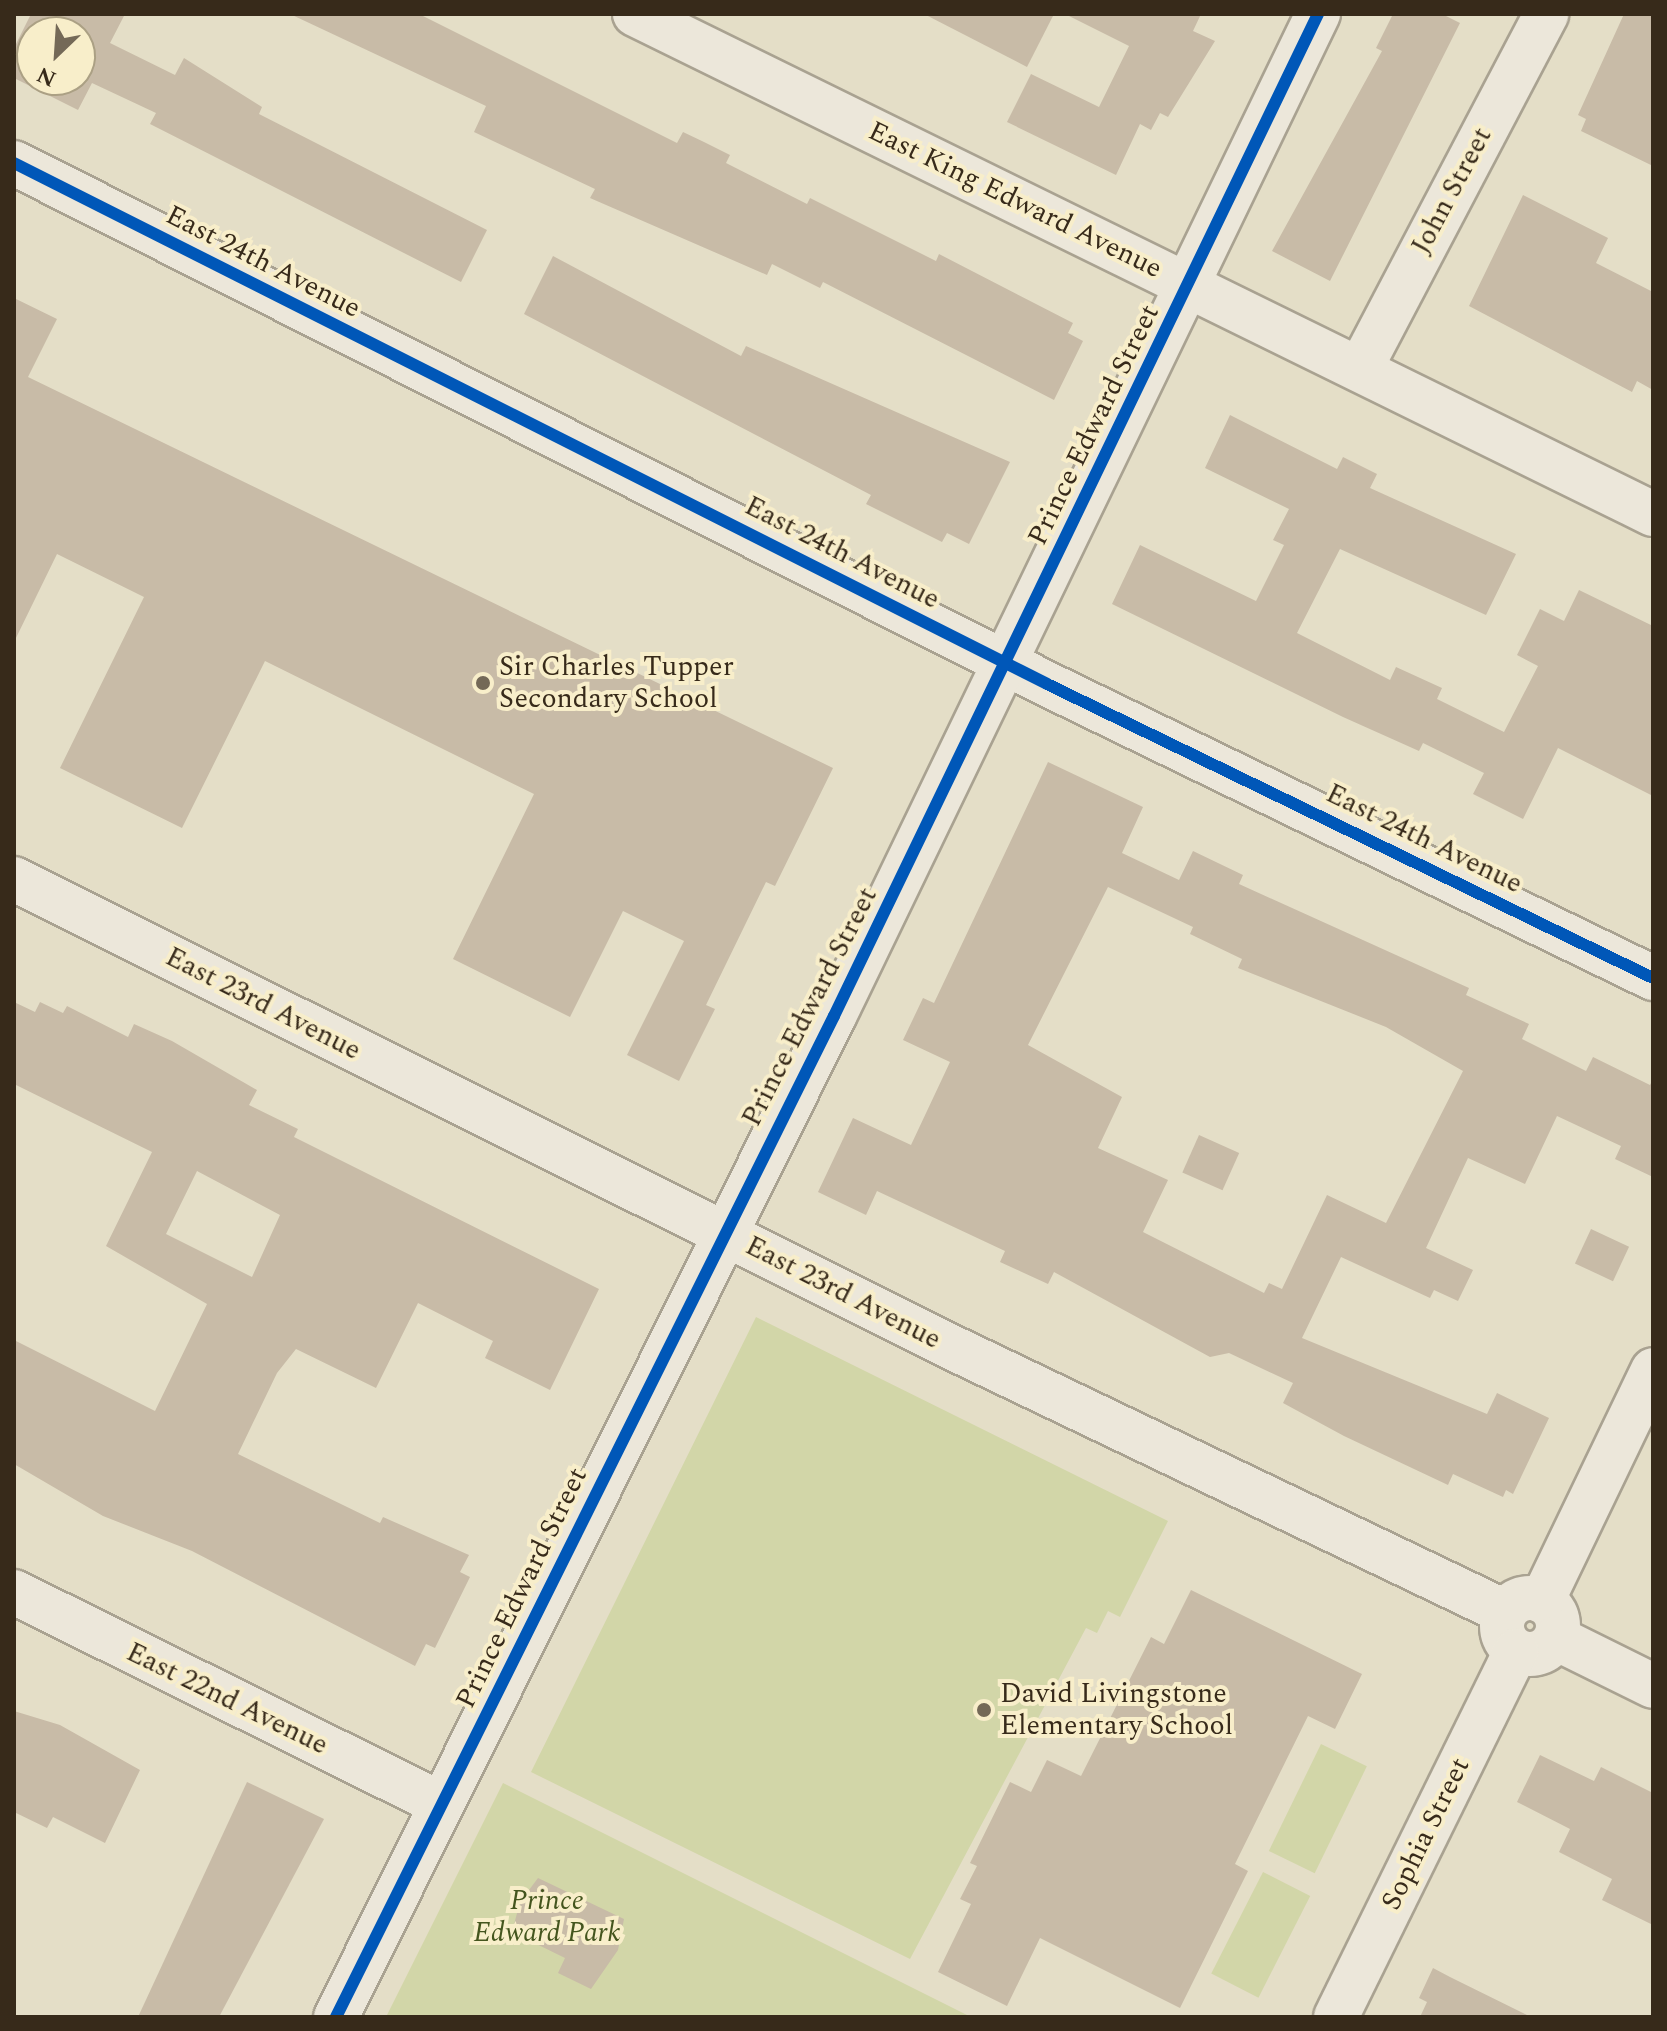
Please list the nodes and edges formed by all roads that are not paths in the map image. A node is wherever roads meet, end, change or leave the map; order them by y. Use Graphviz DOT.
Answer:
graph roads {
  1 [pos="635,14"];
  2 [pos="1318,14"];
  3 [pos="1546,14"];
  4 [pos="14,163"];
  5 [pos="1187,284"];
  6 [pos="1360,369"];
  7 [pos="1653,514"];
  8 [pos="1006,663"];
  9 [pos="14,879"];
  10 [pos="1653,978"];
  11 [pos="724,1234"];
  12 [pos="1653,1370"];
  13 [pos="14,1592"];
  14 [pos="1530,1625"];
  15 [pos="1653,1686"];
  16 [pos="441,1804"];
  17 [pos="336,2017"];
  18 [pos="1336,2017"];
  1 -- 5 [label="street, East King Edward Avenue"];
  2 -- 5 [label="street, Prince Edward Street"];
  3 -- 6 [label="street, John Street"];
  4 -- 8 [label="street, East 24th Avenue"];
  5 -- 6 [label="street, East King Edward Avenue"];
  5 -- 8 [label="street, Prince Edward Street"];
  6 -- 7 [label="street, East King Edward Avenue"];
  8 -- 10 [label="street, East 24th Avenue"];
  8 -- 11 [label="street, Prince Edward Street"];
  9 -- 11 [label="street, East 23rd Avenue"];
  11 -- 14 [label="street, East 23rd Avenue"];
  11 -- 16 [label="street, Prince Edward Street"];
  12 -- 14 [label="street, Sophia Street"];
  13 -- 16 [label="street, East 22nd Avenue"];
  14 -- 15 [label="street, East 23rd Avenue"];
  14 -- 18 [label="street, Sophia Street"];
  16 -- 17 [label="street, Prince Edward Street"];
}
